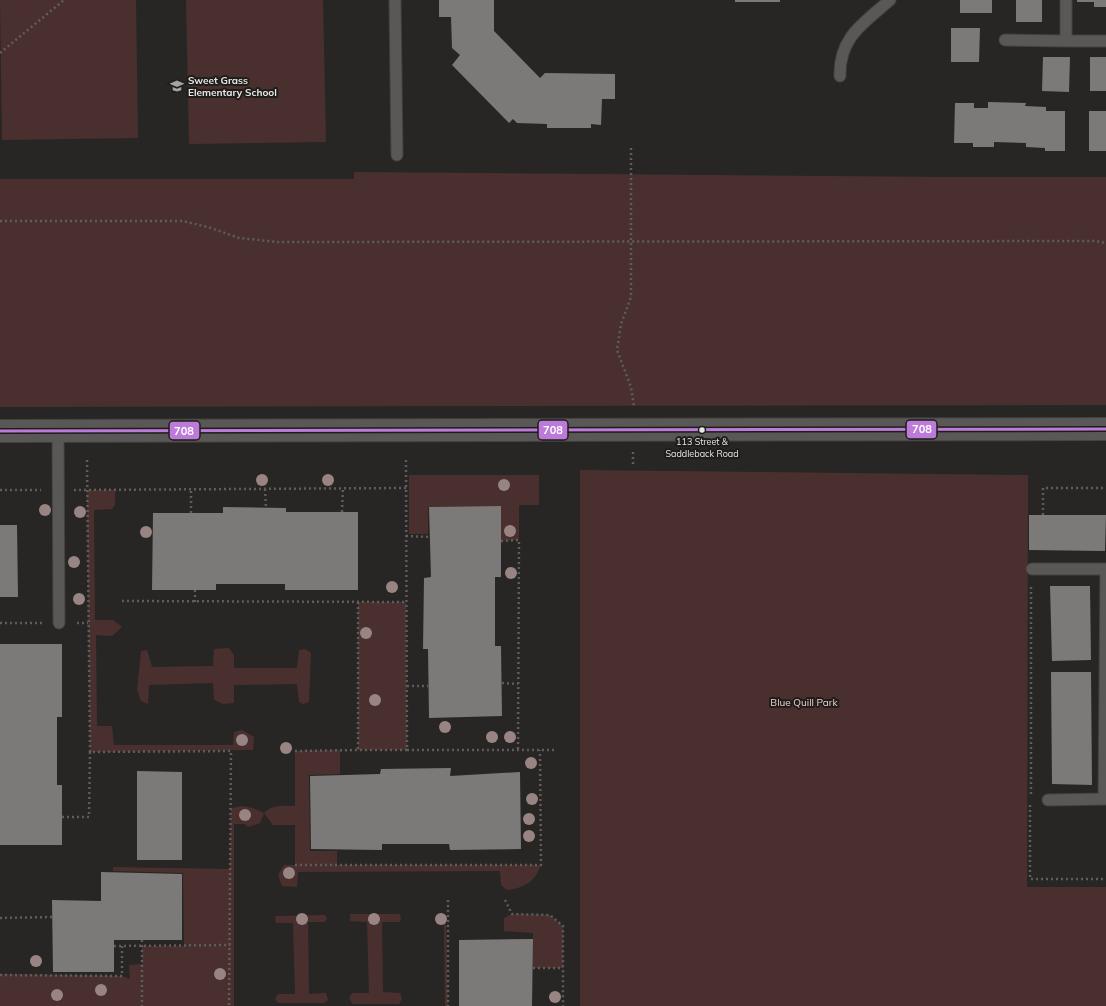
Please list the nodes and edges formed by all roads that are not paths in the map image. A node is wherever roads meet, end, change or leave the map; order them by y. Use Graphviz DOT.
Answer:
graph roads {
  1 [pos="395,0"];
  2 [pos="890,0"];
  3 [pos="1066,0"];
  4 [pos="1005,40"];
  5 [pos="1066,41"];
  6 [pos="1106,41"];
  7 [pos="840,76"];
  8 [pos="397,156"];
  9 [pos="1106,429"];
  10 [pos="58,431"];
  11 [pos="0,432"];
  12 [pos="1032,569"];
  13 [pos="1106,569"];
  14 [pos="59,623"];
  15 [pos="1105,799"];
  16 [pos="1048,800"];
  1 -- 8 [label="lane"];
  2 -- 7 [label="lane"];
  3 -- 5 [label="lane"];
  4 -- 5 [label="lane"];
  5 -- 6 [label="lane"];
  9 -- 10 [label="street"];
  10 -- 11 [label="street"];
  10 -- 14 [label="lane"];
  12 -- 13 [label="lane"];
  13 -- 15 [label="lane"];
  15 -- 16 [label="lane"];
}
